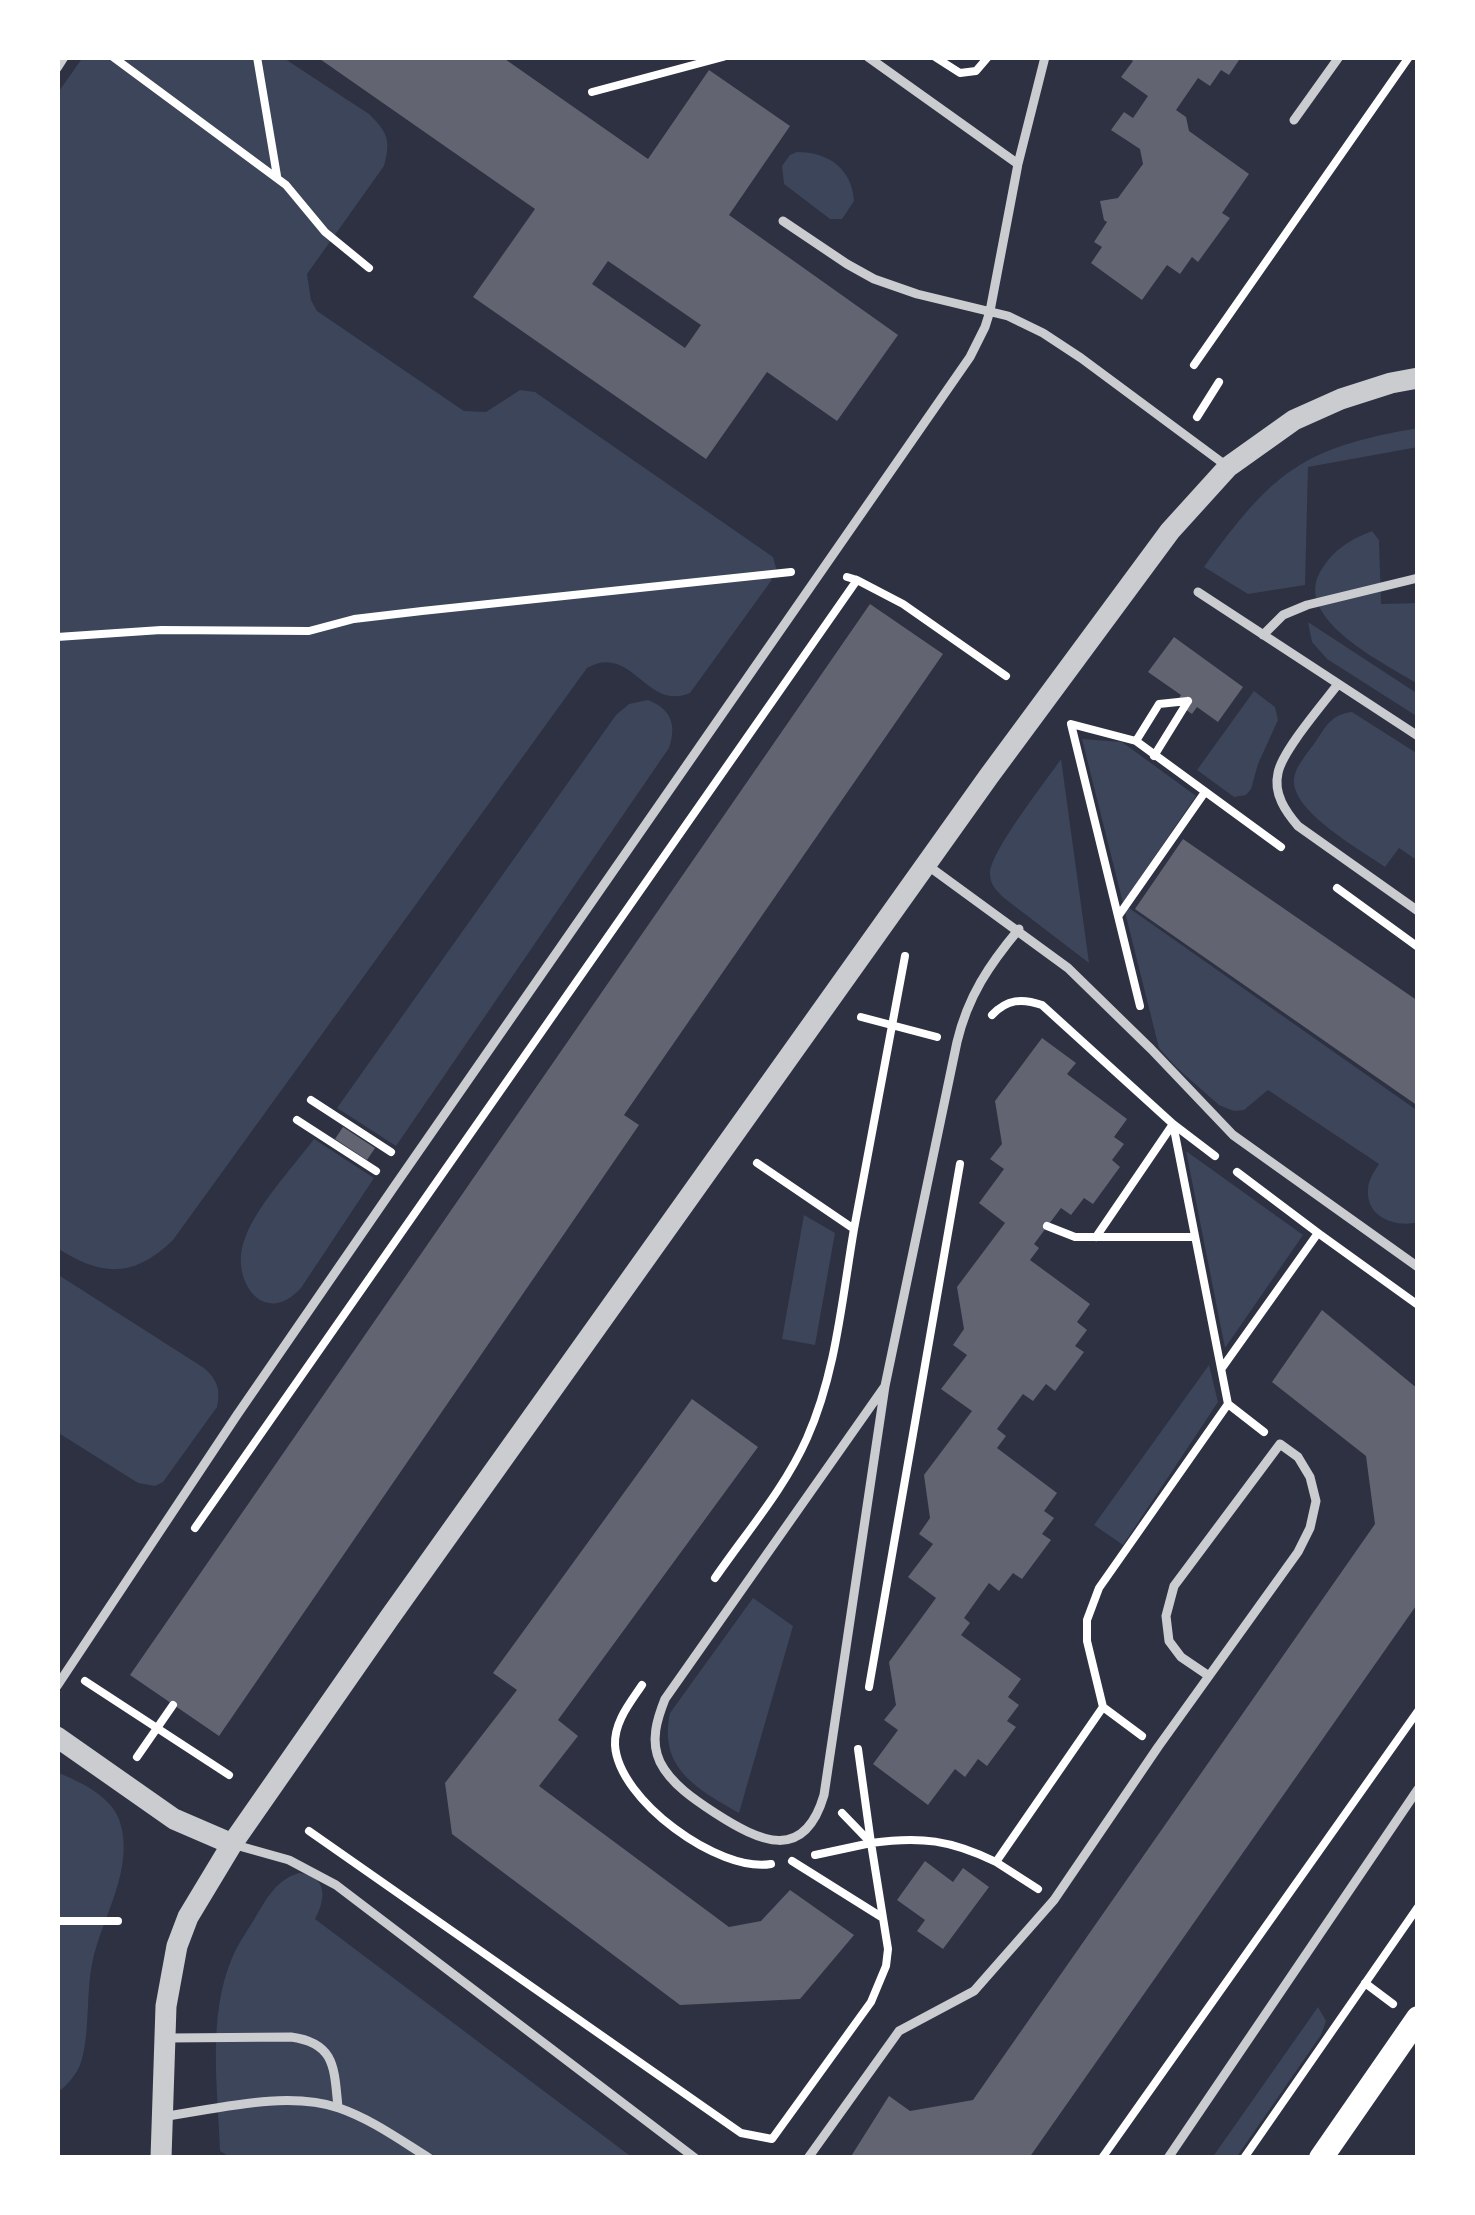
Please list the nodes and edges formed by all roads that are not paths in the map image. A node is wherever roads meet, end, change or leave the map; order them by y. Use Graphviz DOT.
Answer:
graph roads {
  1 [pos="64,57"];
  2 [pos="868,57"];
  3 [pos="1045,57"];
  4 [pos="1340,57"];
  5 [pos="57,68"];
  6 [pos="1294,120"];
  7 [pos="1018,164"];
  8 [pos="783,221"];
  9 [pos="990,311"];
  10 [pos="1418,378"];
  11 [pos="1228,467"];
  12 [pos="1418,578"];
  13 [pos="1198,592"];
  14 [pos="1263,635"];
  15 [pos="1338,684"];
  16 [pos="1418,736"];
  17 [pos="927,865"];
  18 [pos="1418,910"];
  19 [pos="1018,929"];
  20 [pos="1418,1267"];
  21 [pos="885,1387"];
  22 [pos="1209,1676"];
  23 [pos="57,1686"];
  24 [pos="57,1737"];
  25 [pos="1418,1789"];
  26 [pos="232,1844"];
  27 [pos="1418,2018"];
  28 [pos="163,2038"];
  29 [pos="338,2107"];
  30 [pos="162,2116"];
  31 [pos="161,2158"];
  32 [pos="429,2158"];
  33 [pos="694,2158"];
  34 [pos="808,2158"];
  35 [pos="1168,2158"];
  36 [pos="1322,2158"];
  1 -- 5 [label="lane"];
  2 -- 7 [label="lane"];
  3 -- 7 [label="lane"];
  4 -- 6 [label="lane"];
  7 -- 9 [label="lane"];
  8 -- 9 [label="lane"];
  9 -- 11 [label="lane"];
  9 -- 23 [label="lane"];
  10 -- 11 [label="street"];
  11 -- 17 [label="street"];
  12 -- 14 [label="lane"];
  13 -- 14 [label="lane"];
  14 -- 15 [label="lane"];
  15 -- 16 [label="lane"];
  15 -- 18 [label="lane"];
  17 -- 19 [label="lane"];
  17 -- 26 [label="street"];
  19 -- 20 [label="lane"];
  19 -- 21 [label="lane"];
  21 -- 21 [label="lane"];
  22 -- 22 [label="lane"];
  22 -- 34 [label="lane"];
  24 -- 26 [label="street"];
  25 -- 35 [label="lane"];
  26 -- 28 [label="street"];
  26 -- 33 [label="lane"];
  27 -- 36 [label="main road"];
  28 -- 29 [label="lane"];
  28 -- 30 [label="street"];
  29 -- 30 [label="lane"];
  29 -- 32 [label="lane"];
  30 -- 31 [label="street"];
}
